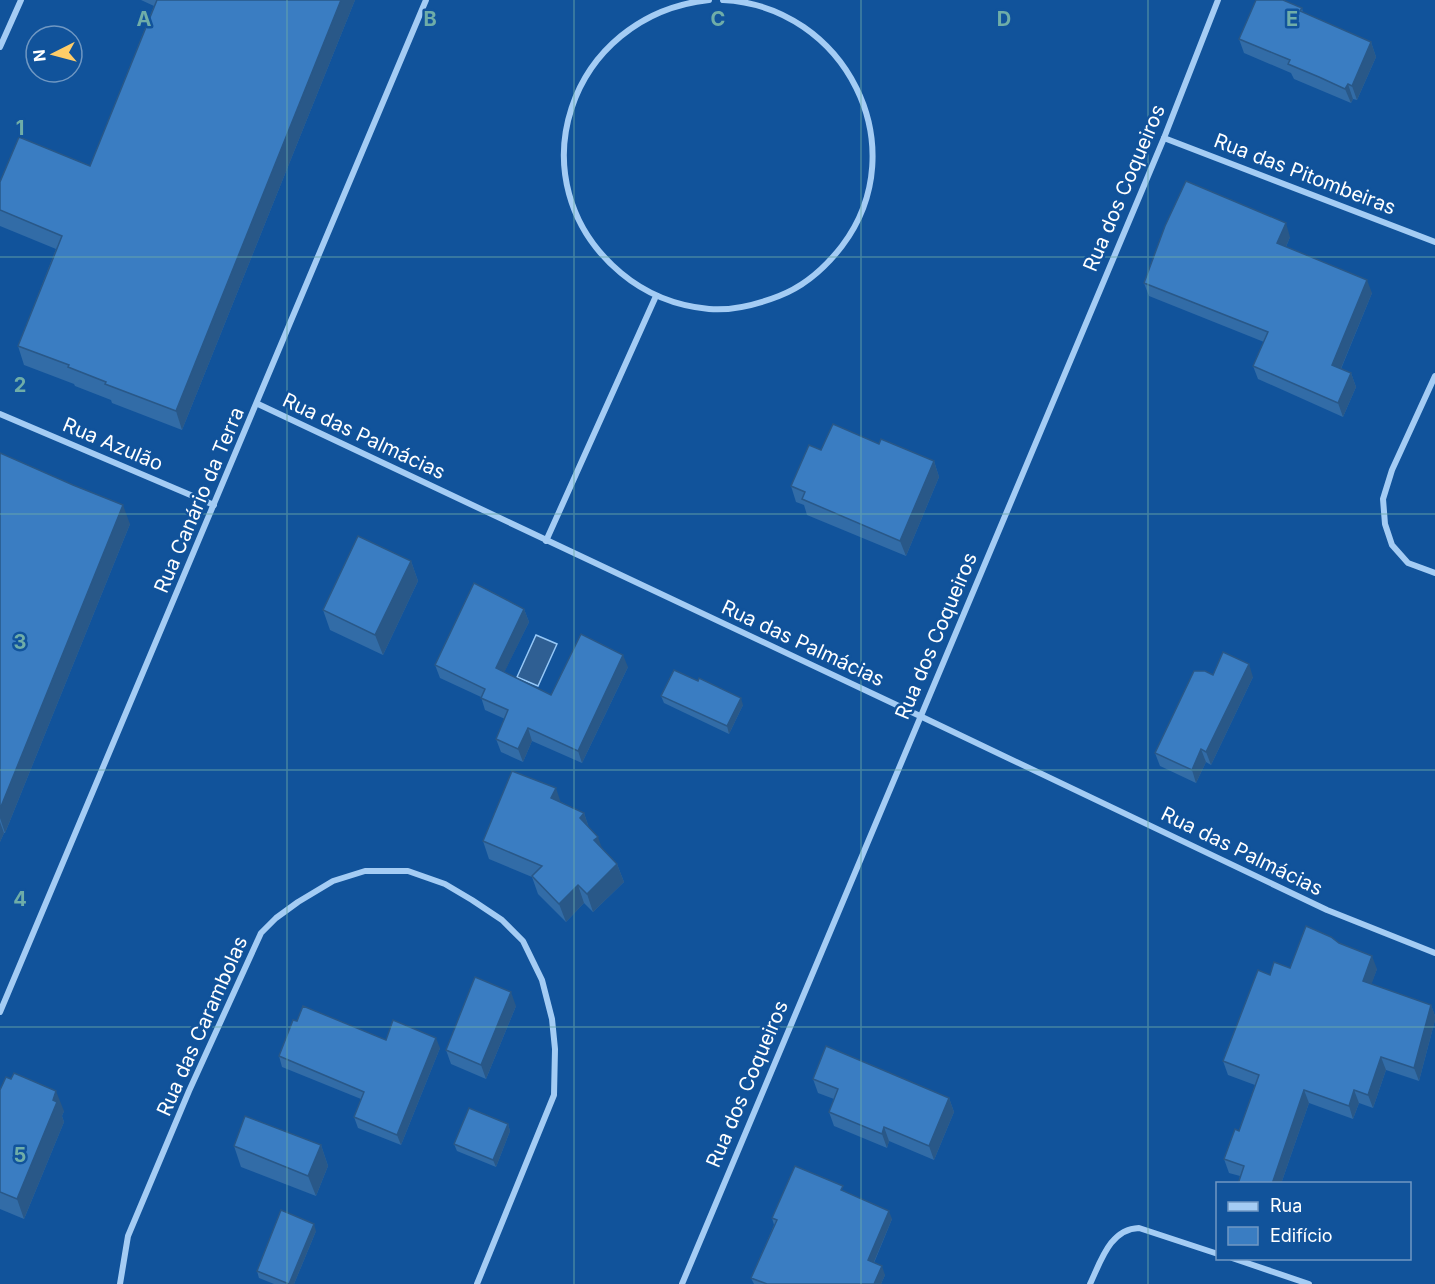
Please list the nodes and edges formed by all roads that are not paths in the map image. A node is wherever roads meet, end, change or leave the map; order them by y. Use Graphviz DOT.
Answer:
graph roads {
  1 [pos="21,0"];
  2 [pos="426,0"];
  3 [pos="709,0"];
  4 [pos="723,0"];
  5 [pos="1218,0"];
  6 [pos="0,47"];
  7 [pos="1164,138"];
  8 [pos="1435,242"];
  9 [pos="656,296"];
  10 [pos="1435,376"];
  11 [pos="258,404"];
  12 [pos="0,414"];
  13 [pos="214,505"];
  14 [pos="546,541"];
  15 [pos="1435,573"];
  16 [pos="920,716"];
  17 [pos="1435,953"];
  18 [pos="0,1012"];
  19 [pos="1216,1253"];
  20 [pos="1238,1260"];
  21 [pos="120,1284"];
  22 [pos="477,1284"];
  23 [pos="681,1284"];
  24 [pos="1090,1284"];
  25 [pos="1309,1284"];
  1 -- 6 [label="street"];
  2 -- 11 [label="street, Rua Canário da Terra"];
  3 -- 9 [label="street"];
  4 -- 9 [label="street"];
  5 -- 7 [label="street, Rua dos Coqueiros"];
  7 -- 8 [label="street, Rua das Pitombeiras"];
  7 -- 16 [label="street, Rua dos Coqueiros"];
  9 -- 14 [label="street"];
  10 -- 15 [label="street"];
  11 -- 13 [label="street, Rua Canário da Terra"];
  11 -- 14 [label="street, Rua das Palmácias"];
  12 -- 13 [label="street, Rua Azulão"];
  13 -- 18 [label="street, Rua Canário da Terra"];
  14 -- 16 [label="street, Rua das Palmácias"];
  16 -- 17 [label="street, Rua das Palmácias"];
  16 -- 23 [label="street, Rua dos Coqueiros"];
  19 -- 24 [label="street"];
  20 -- 25 [label="street"];
  21 -- 22 [label="street, Rua das Carambolas"];
}
